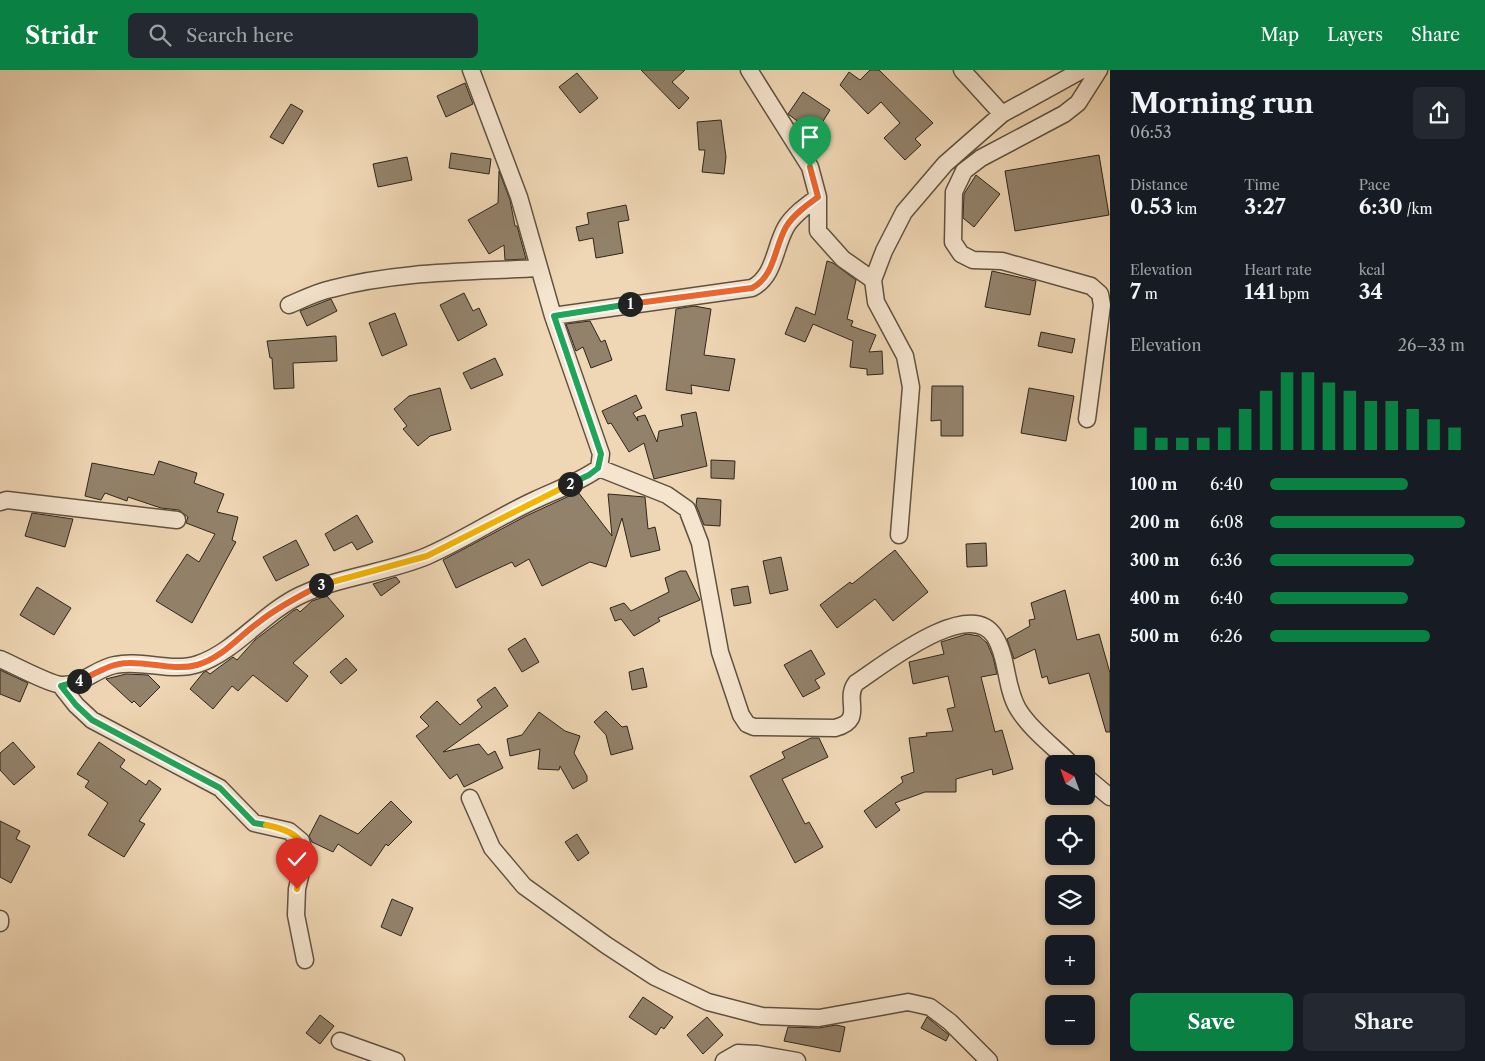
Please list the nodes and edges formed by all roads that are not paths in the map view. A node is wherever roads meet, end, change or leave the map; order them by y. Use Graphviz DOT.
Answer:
graph roads {
  1 [pos="471,70"];
  2 [pos="748,70"];
  3 [pos="962,70"];
  4 [pos="1082,70"];
  5 [pos="1099,70"];
  6 [pos="1002,114"];
  7 [pos="818,197"];
  8 [pos="539,268"];
  9 [pos="873,280"];
  10 [pos="289,305"];
  11 [pos="554,316"];
  12 [pos="1087,419"];
  13 [pos="598,468"];
  14 [pos="0,502"];
  15 [pos="177,520"];
  16 [pos="899,535"];
  17 [pos="0,659"];
  18 [pos="61,686"];
  19 [pos="1062,755"];
  20 [pos="1095,784"];
  21 [pos="1110,797"];
  22 [pos="470,798"];
  23 [pos="305,960"];
  24 [pos="340,1041"];
  25 [pos="734,1058"];
  26 [pos="396,1061"];
  27 [pos="798,1061"];
  28 [pos="989,1061"];
  1 -- 8 [label="street"];
  2 -- 7 [label="street"];
  3 -- 6 [label="street"];
  4 -- 6 [label="street"];
  5 -- 12 [label="street"];
  6 -- 9 [label="street"];
  7 -- 9 [label="street"];
  7 -- 11 [label="street"];
  8 -- 10 [label="street"];
  8 -- 11 [label="street"];
  9 -- 16 [label="street"];
  11 -- 13 [label="street"];
  13 -- 18 [label="street"];
  13 -- 19 [label="street"];
  14 -- 15 [label="street"];
  17 -- 18 [label="street"];
  18 -- 23 [label="street"];
  20 -- 21 [label="street"];
  22 -- 28 [label="street"];
  24 -- 26 [label="street"];
  25 -- 27 [label="street"];
}
